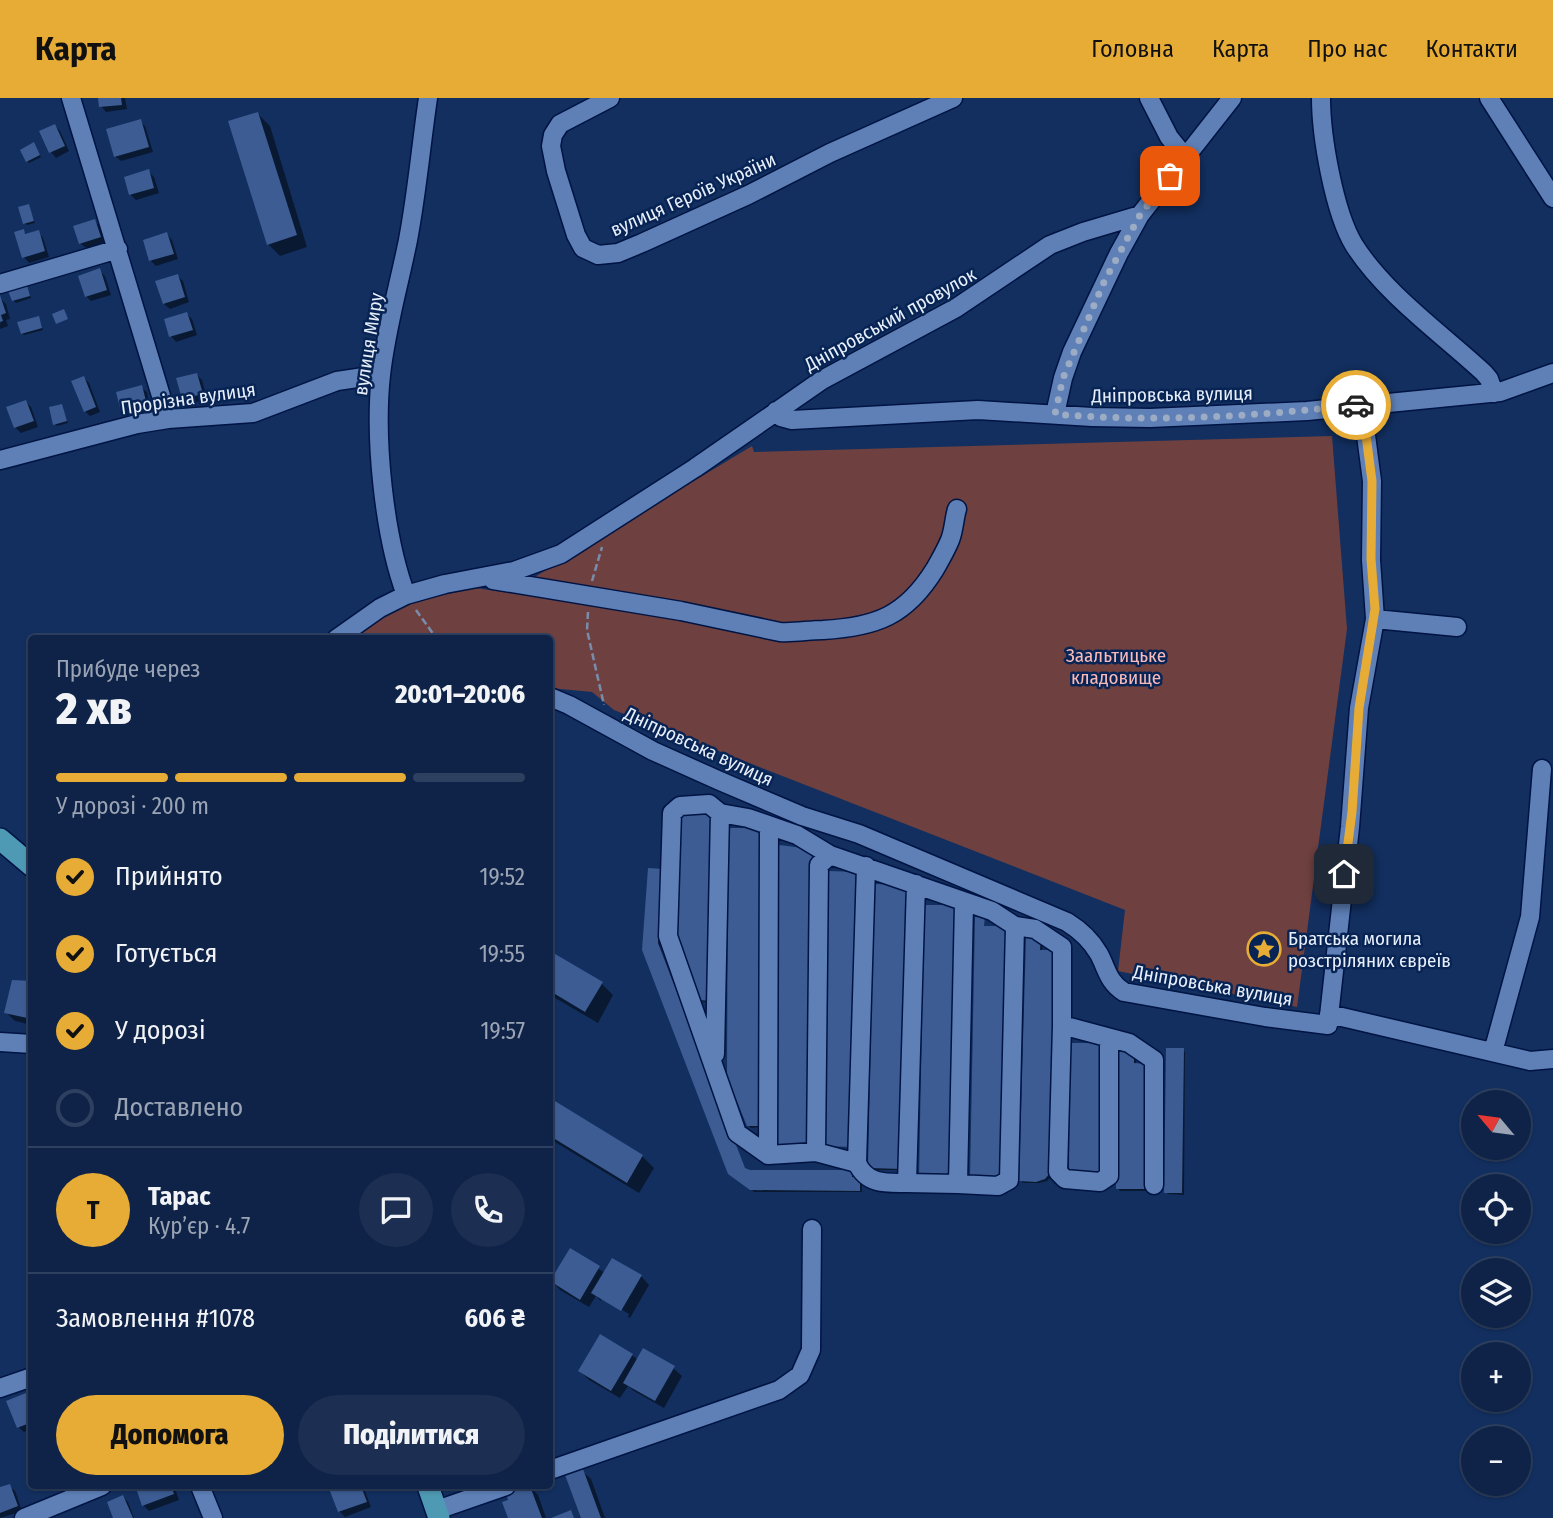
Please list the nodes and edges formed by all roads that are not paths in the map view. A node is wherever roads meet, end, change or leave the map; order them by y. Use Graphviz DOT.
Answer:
graph roads {
  1 [pos="71,98"];
  2 [pos="428,98"];
  3 [pos="610,98"];
  4 [pos="952,98"];
  5 [pos="1149,98"];
  6 [pos="1232,98"];
  7 [pos="1321,98"];
  8 [pos="1489,98"];
  9 [pos="1185,157"];
  10 [pos="1553,198"];
  11 [pos="1140,215"];
  12 [pos="118,249"];
  13 [pos="0,284"];
  14 [pos="1553,373"];
  15 [pos="380,378"];
  16 [pos="1494,393"];
  17 [pos="1362,405"];
  18 [pos="776,411"];
  19 [pos="1055,414"];
  20 [pos="168,419"];
  21 [pos="0,460"];
  22 [pos="957,509"];
  23 [pos="479,578"];
  24 [pos="406,596"];
  25 [pos="1375,619"];
  26 [pos="1457,627"];
  27 [pos="342,635"];
  28 [pos="553,698"];
  29 [pos="1542,769"];
  30 [pos="720,813"];
  31 [pos="769,827"];
  32 [pos="859,834"];
  33 [pos="0,839"];
  34 [pos="831,855"];
  35 [pos="28,863"];
  36 [pos="860,864"];
  37 [pos="916,884"];
  38 [pos="964,903"];
  39 [pos="1015,926"];
  40 [pos="1329,1014"];
  41 [pos="1062,1025"];
  42 [pos="1109,1040"];
  43 [pos="0,1042"];
  44 [pos="28,1044"];
  45 [pos="1493,1052"];
  46 [pos="1553,1059"];
  47 [pos="714,1065"];
  48 [pos="816,1152"];
  49 [pos="768,1155"];
  50 [pos="857,1163"];
  51 [pos="907,1183"];
  52 [pos="958,1184"];
  53 [pos="1154,1185"];
  54 [pos="812,1229"];
  55 [pos="28,1378"];
  56 [pos="0,1388"];
  57 [pos="553,1470"];
  58 [pos="95,1489"];
  59 [pos="201,1489"];
  60 [pos="429,1489"];
  61 [pos="499,1489"];
  62 [pos="438,1514"];
  63 [pos="24,1518"];
  64 [pos="213,1518"];
  1 -- 12 [label="street"];
  2 -- 15 [label="street, вулиця Миру"];
  3 -- 4 [label="street, вулиця Героїв України"];
  5 -- 9 [label="street"];
  6 -- 9 [label="street"];
  7 -- 16 [label="street"];
  8 -- 10 [label="street"];
  9 -- 11 [label="street"];
  11 -- 18 [label="street, Дніпровський провулок"];
  11 -- 19 [label="street"];
  12 -- 13 [label="street"];
  12 -- 20 [label="street"];
  14 -- 16 [label="street, Дніпровська вулиця"];
  15 -- 20 [label="street, Прорізна вулиця"];
  15 -- 24 [label="street, вулиця Миру"];
  16 -- 17 [label="street, Дніпровська вулиця"];
  17 -- 19 [label="street, Дніпровська вулиця"];
  17 -- 25 [label="street"];
  18 -- 19 [label="street, Дніпровська вулиця"];
  18 -- 23 [label="street"];
  20 -- 21 [label="street, Прорізна вулиця"];
  22 -- 23 [label="street"];
  23 -- 24 [label="street"];
  24 -- 27 [label="street"];
  25 -- 26 [label="street"];
  25 -- 40 [label="street"];
  28 -- 32 [label="street, Дніпровська вулиця"];
  29 -- 45 [label="street"];
  30 -- 31 [label="street"];
  30 -- 47 [label="street"];
  30 -- 47 [label="street"];
  31 -- 34 [label="street"];
  31 -- 49 [label="street"];
  32 -- 36 [label="street"];
  32 -- 40 [label="street, Дніпровська вулиця"];
  33 -- 35 [label="main road"];
  34 -- 36 [label="street"];
  34 -- 48 [label="street"];
  36 -- 37 [label="street"];
  36 -- 50 [label="street"];
  37 -- 38 [label="street"];
  37 -- 51 [label="street"];
  38 -- 39 [label="street"];
  38 -- 52 [label="street"];
  39 -- 41 [label="street"];
  39 -- 52 [label="street"];
  40 -- 45 [label="street"];
  41 -- 42 [label="street"];
  41 -- 42 [label="street"];
  42 -- 53 [label="street"];
  43 -- 44 [label="street"];
  45 -- 46 [label="street"];
  47 -- 49 [label="street"];
  48 -- 49 [label="street"];
  48 -- 50 [label="street"];
  50 -- 51 [label="street"];
  51 -- 52 [label="street"];
  54 -- 57 [label="street"];
  55 -- 56 [label="street"];
  58 -- 63 [label="street"];
  59 -- 64 [label="street"];
  60 -- 62 [label="main road"];
  61 -- 62 [label="street"];
}
